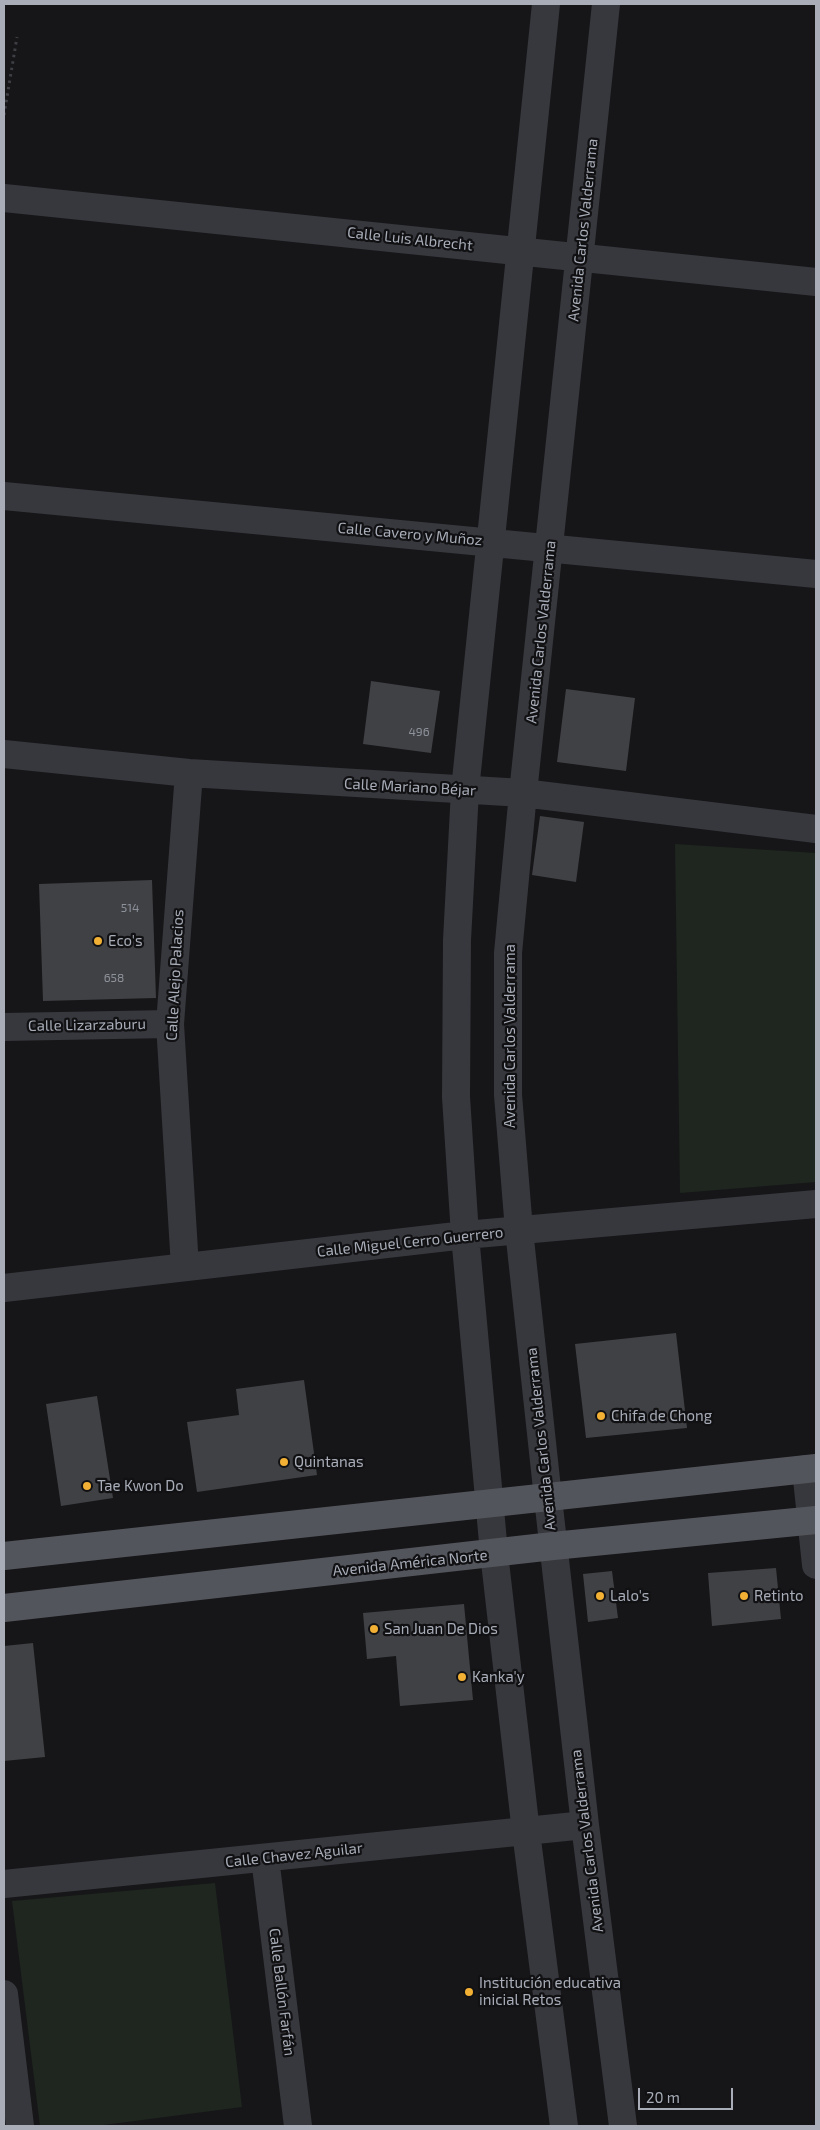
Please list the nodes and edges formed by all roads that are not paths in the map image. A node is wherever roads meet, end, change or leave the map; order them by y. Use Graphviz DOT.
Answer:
graph roads {
  1 [pos="546,4"];
  2 [pos="606,4"];
  3 [pos="4,198"];
  4 [pos="521,250"];
  5 [pos="580,256"];
  6 [pos="816,282"];
  7 [pos="4,496"];
  8 [pos="490,541"];
  9 [pos="550,548"];
  10 [pos="816,574"];
  11 [pos="4,754"];
  12 [pos="189,773"];
  13 [pos="465,790"];
  14 [pos="523,793"];
  15 [pos="816,829"];
  16 [pos="170,1024"];
  17 [pos="4,1027"];
  18 [pos="816,1204"];
  19 [pos="519,1230"];
  20 [pos="465,1235"];
  21 [pos="185,1267"];
  22 [pos="4,1288"];
  23 [pos="811,1469"];
  24 [pos="548,1498"];
  25 [pos="489,1504"];
  26 [pos="814,1520"];
  27 [pos="553,1546"];
  28 [pos="494,1553"];
  29 [pos="4,1556"];
  30 [pos="816,1565"];
  31 [pos="4,1608"];
  32 [pos="585,1825"];
  33 [pos="526,1832"];
  34 [pos="265,1858"];
  35 [pos="4,1884"];
  36 [pos="4,1994"];
  37 [pos="20,2126"];
  38 [pos="298,2126"];
  39 [pos="564,2126"];
  40 [pos="623,2126"];
  1 -- 4 [label="street"];
  2 -- 5 [label="street, Avenida Carlos Valderrama"];
  3 -- 4 [label="street, Calle Luis Albrecht"];
  4 -- 5 [label="street, Calle Luis Albrecht"];
  4 -- 8 [label="street"];
  5 -- 6 [label="street, Calle Luis Albrecht"];
  5 -- 9 [label="street, Avenida Carlos Valderrama"];
  7 -- 8 [label="street, Calle Cavero y Muñoz"];
  8 -- 9 [label="street, Calle Cavero y Muñoz"];
  8 -- 13 [label="street"];
  9 -- 10 [label="street, Calle Cavero y Muñoz"];
  9 -- 14 [label="street, Avenida Carlos Valderrama"];
  11 -- 12 [label="street, Calle Mariano Béjar"];
  12 -- 13 [label="street, Calle Mariano Béjar"];
  12 -- 16 [label="street, Calle Alejo Palacios"];
  13 -- 14 [label="street, Calle Mariano Béjar"];
  13 -- 20 [label="street"];
  14 -- 15 [label="street, Calle Mariano Béjar"];
  14 -- 19 [label="street, Avenida Carlos Valderrama"];
  16 -- 17 [label="street, Calle Lizarzaburu"];
  16 -- 21 [label="street, Calle Alejo Palacios"];
  18 -- 19 [label="street, Calle Miguel Cerro Guerrero"];
  19 -- 20 [label="street, Calle Miguel Cerro Guerrero"];
  19 -- 24 [label="street, Avenida Carlos Valderrama"];
  20 -- 21 [label="street, Calle Miguel Cerro Guerrero"];
  20 -- 25 [label="street"];
  21 -- 22 [label="street, Calle Miguel Cerro Guerrero"];
  23 -- 24 [label="main road"];
  23 -- 26 [label="street"];
  24 -- 25 [label="main road"];
  24 -- 27 [label="street, Avenida Carlos Valderrama"];
  25 -- 28 [label="street"];
  25 -- 29 [label="main road"];
  26 -- 27 [label="main road, Avenida América Norte"];
  26 -- 30 [label="street"];
  27 -- 28 [label="main road, Avenida América Norte"];
  27 -- 32 [label="street, Avenida Carlos Valderrama"];
  28 -- 31 [label="main road, Avenida América Norte"];
  28 -- 33 [label="street"];
  32 -- 33 [label="street, Calle Chavez Aguilar"];
  32 -- 40 [label="street, Avenida Carlos Valderrama"];
  33 -- 34 [label="street, Calle Chavez Aguilar"];
  33 -- 39 [label="street"];
  34 -- 35 [label="street, Calle Chavez Aguilar"];
  34 -- 38 [label="street, Calle Ballón Farfán"];
  36 -- 37 [label="street"];
}
